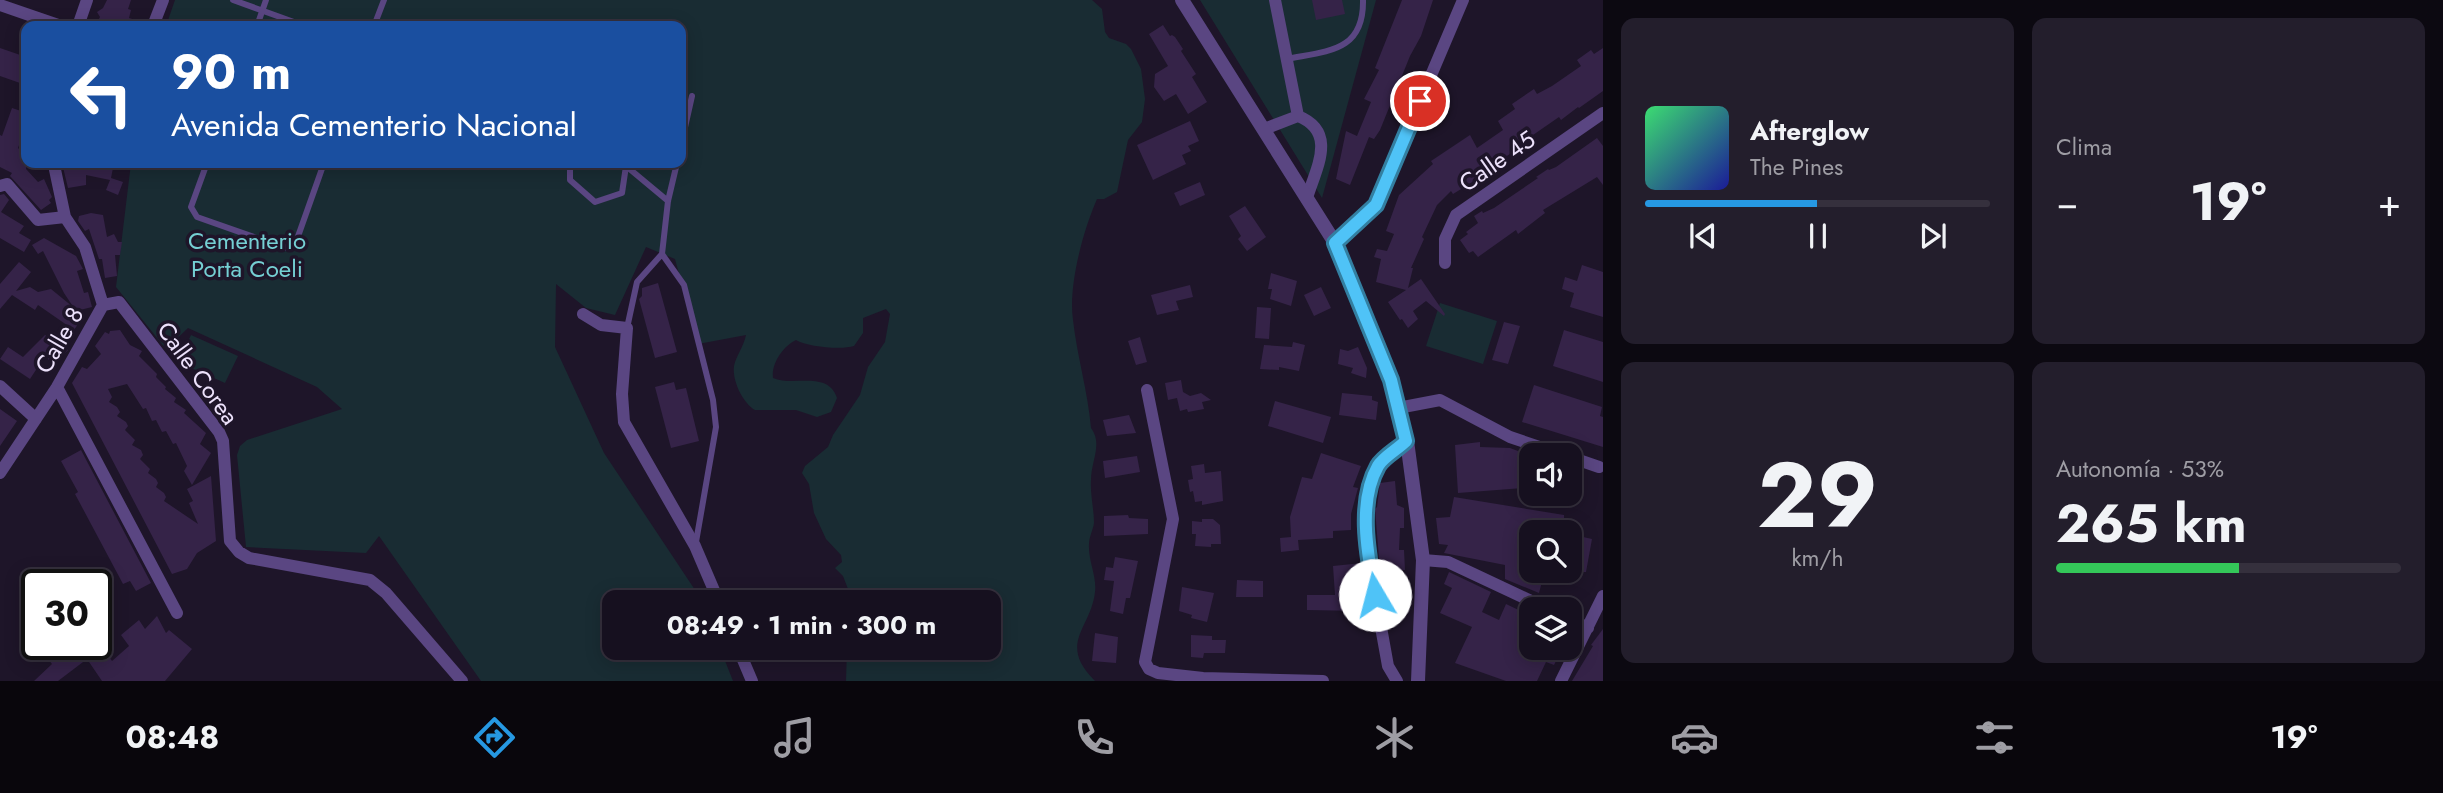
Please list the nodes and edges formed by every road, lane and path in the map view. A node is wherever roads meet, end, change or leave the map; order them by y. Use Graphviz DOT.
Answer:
graph roads {
  1 [pos="87,0"];
  2 [pos="163,0"];
  3 [pos="233,0"];
  4 [pos="266,0"];
  5 [pos="384,0"];
  6 [pos="1182,0"];
  7 [pos="1275,0"];
  8 [pos="1363,0"];
  9 [pos="1463,0"];
  10 [pos="0,5"];
  11 [pos="262,11"];
  12 [pos="46,21"];
  13 [pos="80,21"];
  14 [pos="155,21"];
  15 [pos="259,21"];
  16 [pos="291,21"];
  17 [pos="376,21"];
  18 [pos="1287,59"];
  19 [pos="692,96"];
  20 [pos="1603,113"];
  21 [pos="1298,116"];
  22 [pos="686,123"];
  23 [pos="1264,129"];
  24 [pos="54,168"];
  25 [pos="205,168"];
  26 [pos="322,168"];
  27 [pos="570,168"];
  28 [pos="625,168"];
  29 [pos="629,168"];
  30 [pos="676,168"];
  31 [pos="0,186"];
  32 [pos="1307,198"];
  33 [pos="668,201"];
  34 [pos="65,217"];
  35 [pos="1335,243"];
  36 [pos="662,254"];
  37 [pos="1445,263"];
  38 [pos="103,305"];
  39 [pos="583,314"];
  40 [pos="626,328"];
  41 [pos="0,386"];
  42 [pos="57,387"];
  43 [pos="1147,390"];
  44 [pos="1398,408"];
  45 [pos="36,419"];
  46 [pos="1406,441"];
  47 [pos="1528,443"];
  48 [pos="1582,461"];
  49 [pos="1599,467"];
  50 [pos="0,473"];
  51 [pos="695,547"];
  52 [pos="1423,560"];
  53 [pos="714,590"];
  54 [pos="1603,596"];
  55 [pos="1522,597"];
  56 [pos="177,613"];
  57 [pos="1582,625"];
  58 [pos="1588,628"];
  59 [pos="743,660"];
  60 [pos="1203,679"];
  61 [pos="462,681"];
  62 [pos="752,681"];
  63 [pos="1323,681"];
  64 [pos="1397,681"];
  65 [pos="1418,681"];
  66 [pos="1561,681"];
  1 -- 13 [label="street"];
  2 -- 14 [label="street"];
  3 -- 11 [label="lane"];
  4 -- 11 [label="lane"];
  5 -- 17 [label="lane"];
  6 -- 23 [label="street"];
  7 -- 18 [label="street"];
  8 -- 18 [label="lane"];
  9 -- 35 [label="street"];
  10 -- 12 [label="street"];
  11 -- 15 [label="lane"];
  11 -- 16 [label="lane"];
  18 -- 21 [label="street"];
  19 -- 22 [label="lane"];
  20 -- 37 [label="street, Calle 45"];
  21 -- 23 [label="street"];
  21 -- 32 [label="street"];
  23 -- 32 [label="street"];
  24 -- 34 [label="street, Calle 8"];
  25 -- 26 [label="lane"];
  27 -- 28 [label="lane"];
  29 -- 33 [label="lane"];
  30 -- 33 [label="lane"];
  31 -- 34 [label="street"];
  32 -- 35 [label="street"];
  33 -- 36 [label="lane"];
  34 -- 38 [label="street, Calle 8"];
  35 -- 44 [label="street"];
  36 -- 40 [label="lane"];
  36 -- 51 [label="lane"];
  38 -- 42 [label="street, Calle 8"];
  38 -- 61 [label="street, Calle Corea"];
  39 -- 40 [label="street"];
  40 -- 51 [label="street"];
  41 -- 45 [label="street"];
  42 -- 45 [label="street, Calle 8"];
  42 -- 56 [label="street"];
  43 -- 60 [label="street"];
  44 -- 46 [label="street"];
  44 -- 47 [label="street"];
  45 -- 50 [label="street, Calle 8"];
  46 -- 52 [label="street"];
  46 -- 64 [label="street"];
  48 -- 49 [label="street"];
  51 -- 53 [label="street"];
  52 -- 55 [label="street"];
  52 -- 65 [label="street"];
  54 -- 58 [label="street"];
  57 -- 58 [label="street"];
  58 -- 66 [label="street"];
  59 -- 62 [label="street"];
  60 -- 63 [label="street"];
}
